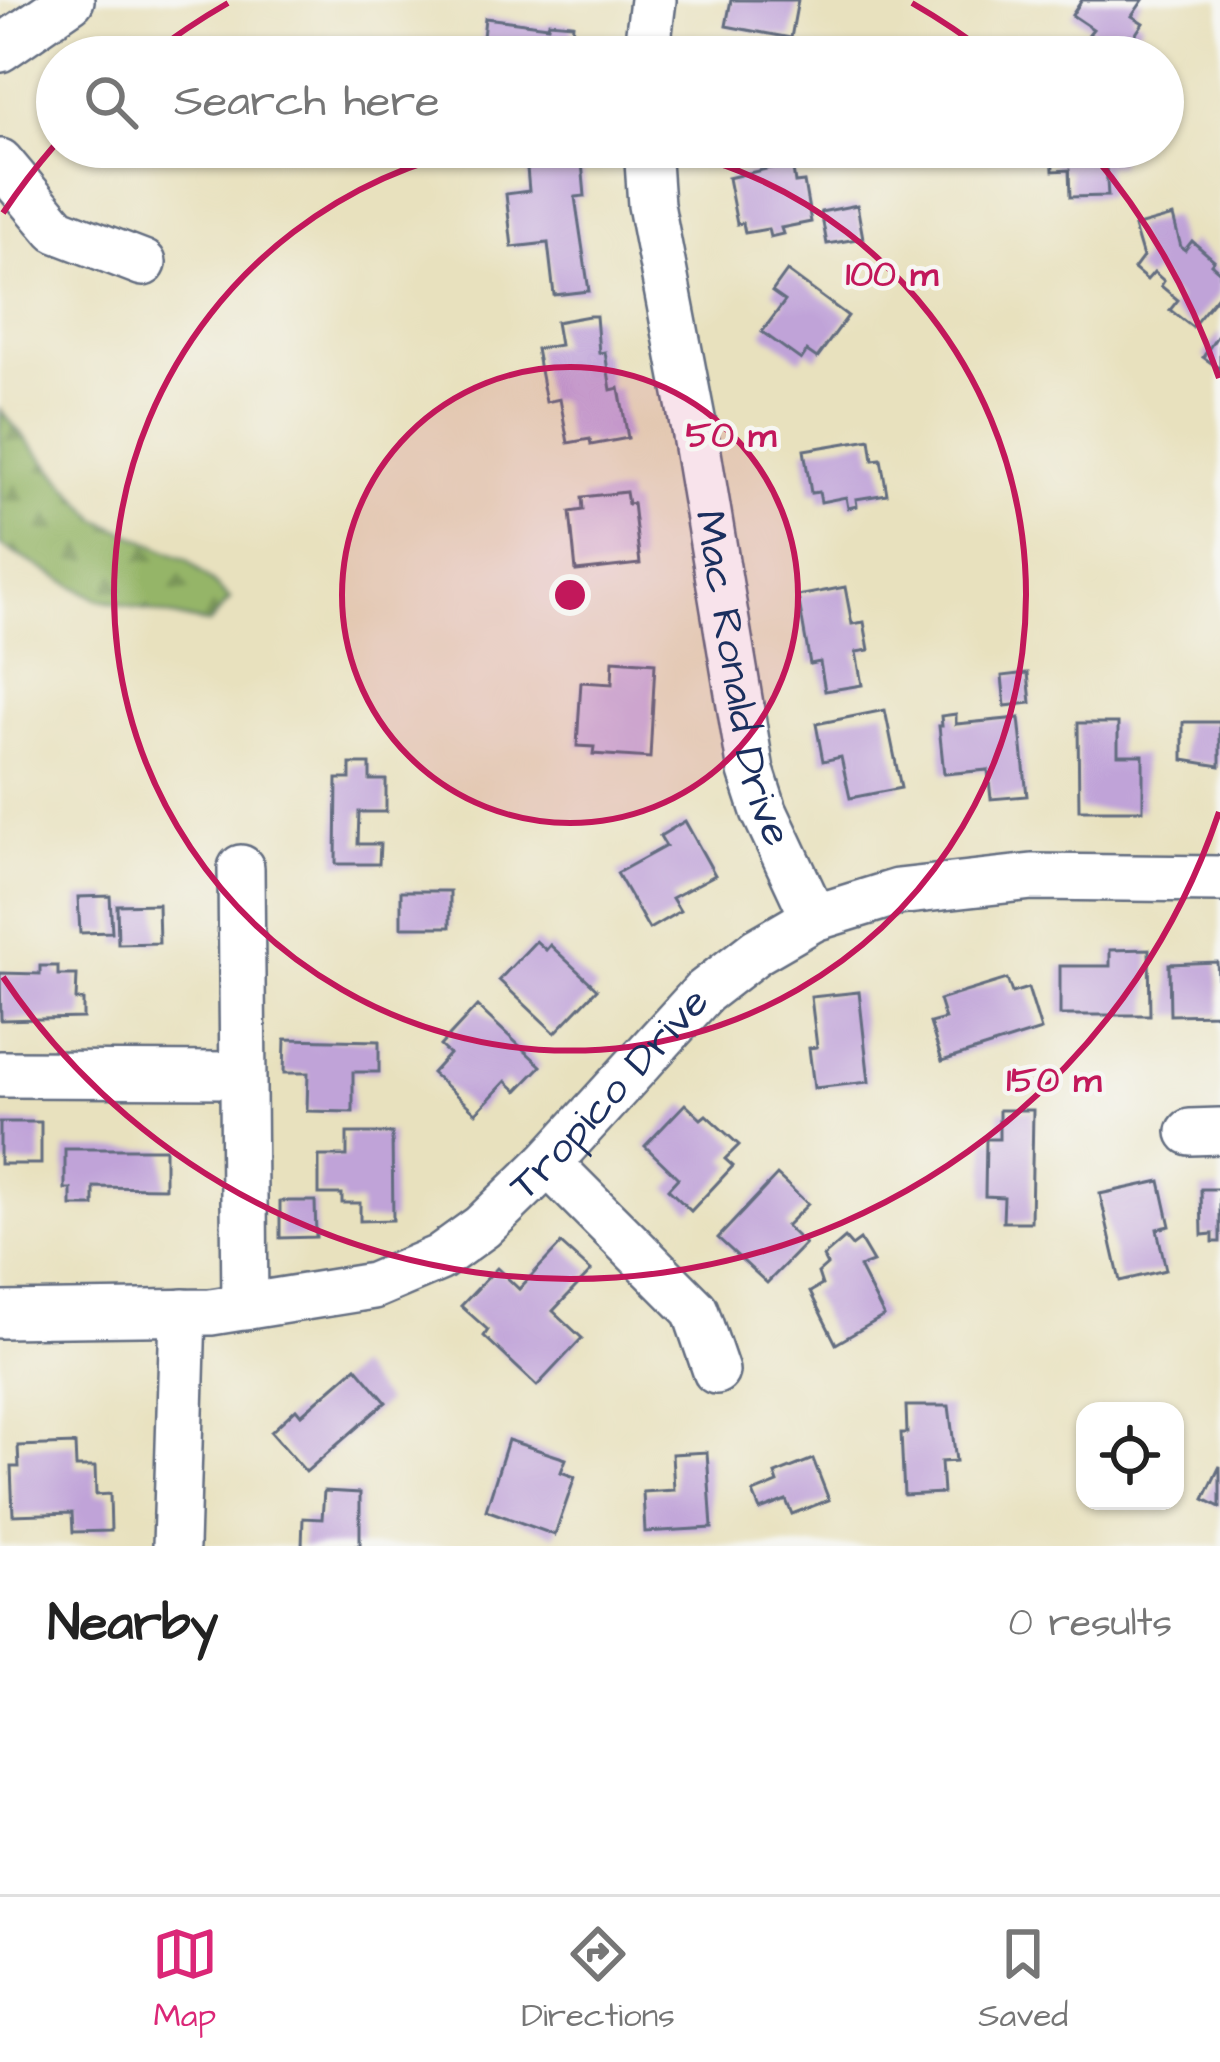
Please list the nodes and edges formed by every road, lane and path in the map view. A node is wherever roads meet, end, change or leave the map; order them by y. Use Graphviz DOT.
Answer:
graph roads {
  1 [pos="71,0"];
  2 [pos="652,0"];
  3 [pos="648,36"];
  4 [pos="0,49"];
  5 [pos="0,162"];
  6 [pos="648,168"];
  7 [pos="143,263"];
  8 [pos="241,868"];
  9 [pos="1220,879"];
  10 [pos="814,918"];
  11 [pos="0,1074"];
  12 [pos="240,1075"];
  13 [pos="548,1163"];
  14 [pos="245,1307"];
  15 [pos="183,1312"];
  16 [pos="0,1315"];
  17 [pos="716,1371"];
  18 [pos="176,1546"];
  1 -- 4 [label="street"];
  2 -- 3 [label="street"];
  5 -- 7 [label="street"];
  6 -- 10 [label="street, Mac Ronald Drive"];
  8 -- 12 [label="street"];
  9 -- 10 [label="street, Tropico Drive"];
  10 -- 13 [label="street, Tropico Drive"];
  11 -- 12 [label="street"];
  12 -- 14 [label="street"];
  13 -- 14 [label="street, Tropico Drive"];
  13 -- 17 [label="street"];
  14 -- 15 [label="street, Tropico Drive"];
  15 -- 16 [label="street, Tropico Drive"];
  15 -- 18 [label="street"];
}
